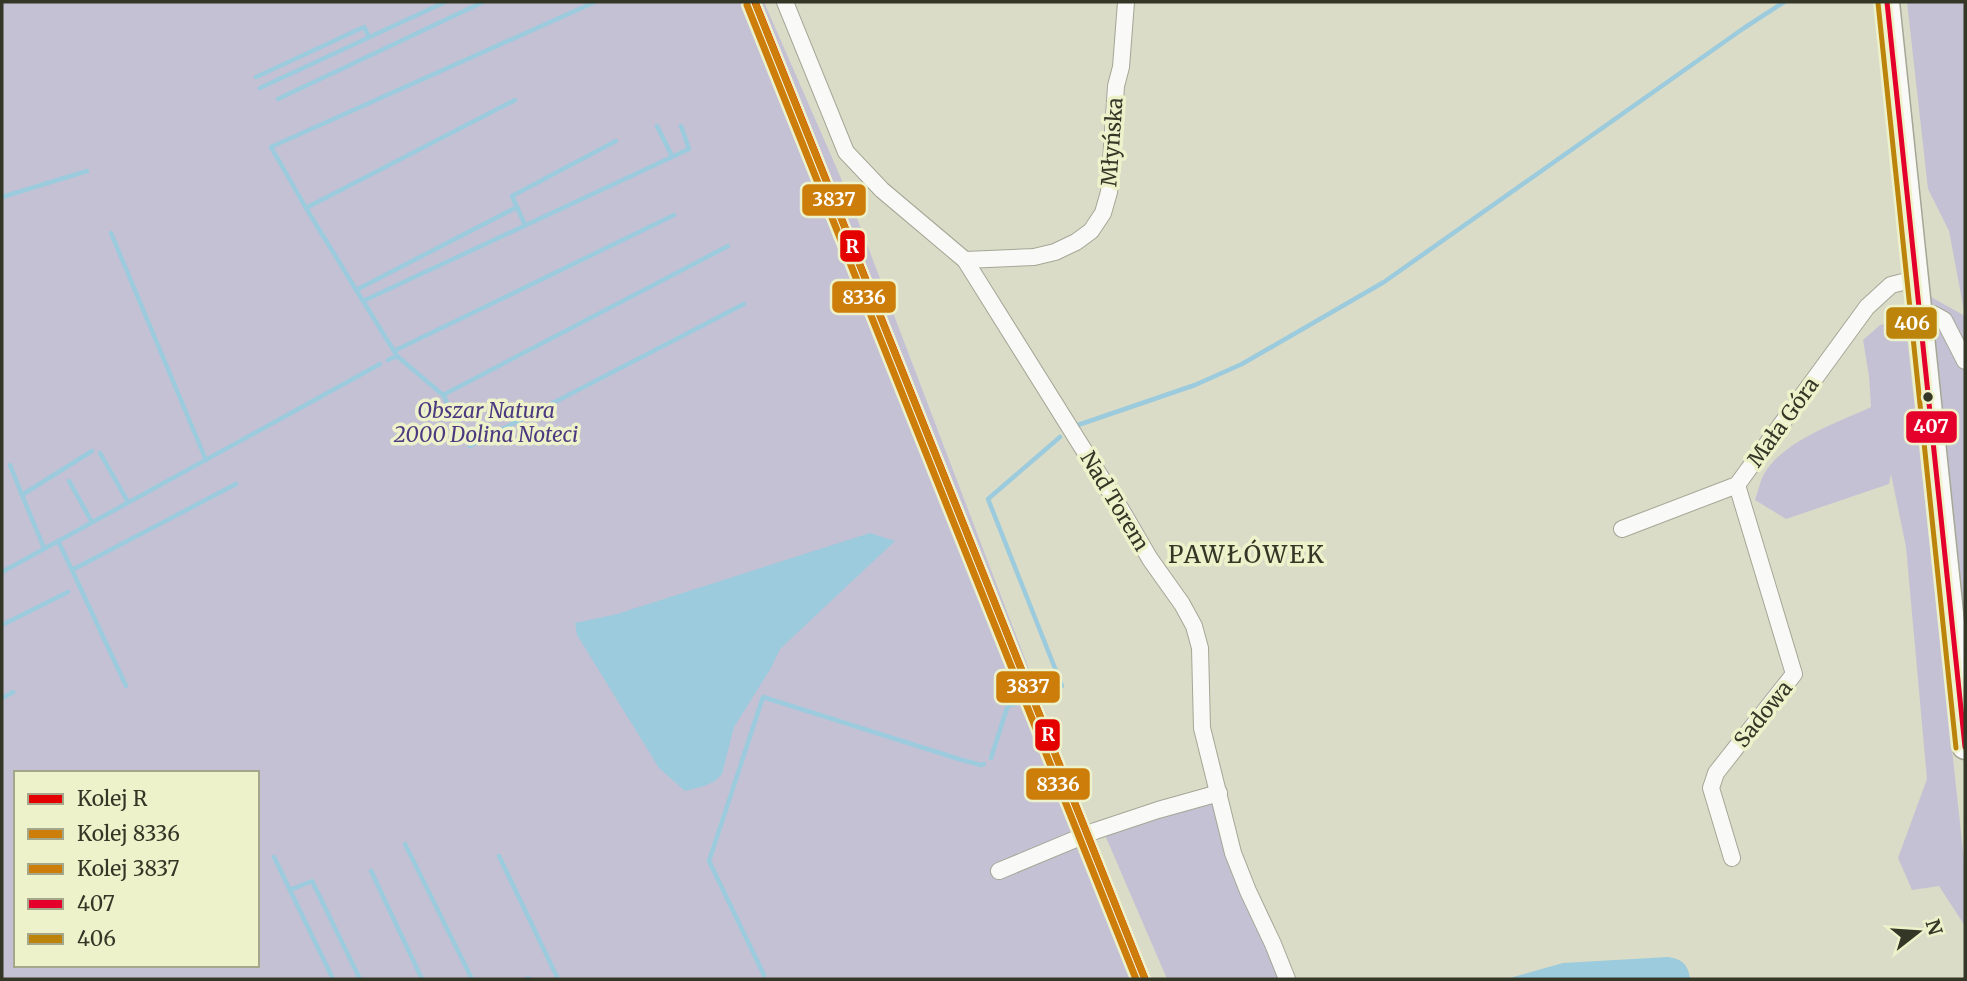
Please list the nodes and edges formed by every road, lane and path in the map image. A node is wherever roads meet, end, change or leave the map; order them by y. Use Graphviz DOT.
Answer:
graph roads {
  1 [pos="785,2"];
  2 [pos="1126,2"];
  3 [pos="1887,2"];
  4 [pos="965,260"];
  5 [pos="1915,279"];
  6 [pos="1920,314"];
  7 [pos="1965,361"];
  8 [pos="1737,485"];
  9 [pos="1622,529"];
  10 [pos="1965,747"];
  11 [pos="1219,793"];
  12 [pos="1732,859"];
  13 [pos="999,871"];
  14 [pos="1287,979"];
  1 -- 4 [label="street, Nad Torem"];
  2 -- 4 [label="street, Młyńska"];
  3 -- 5 [label="highway"];
  4 -- 11 [label="street, Nad Torem"];
  5 -- 6 [label="highway"];
  5 -- 8 [label="street, Mała Góra"];
  6 -- 7 [label="street"];
  6 -- 10 [label="highway"];
  8 -- 9 [label="street, Mała Góra"];
  8 -- 12 [label="street, Sadowa"];
  11 -- 13 [label="street"];
  11 -- 14 [label="street, Nad Torem"];
}
